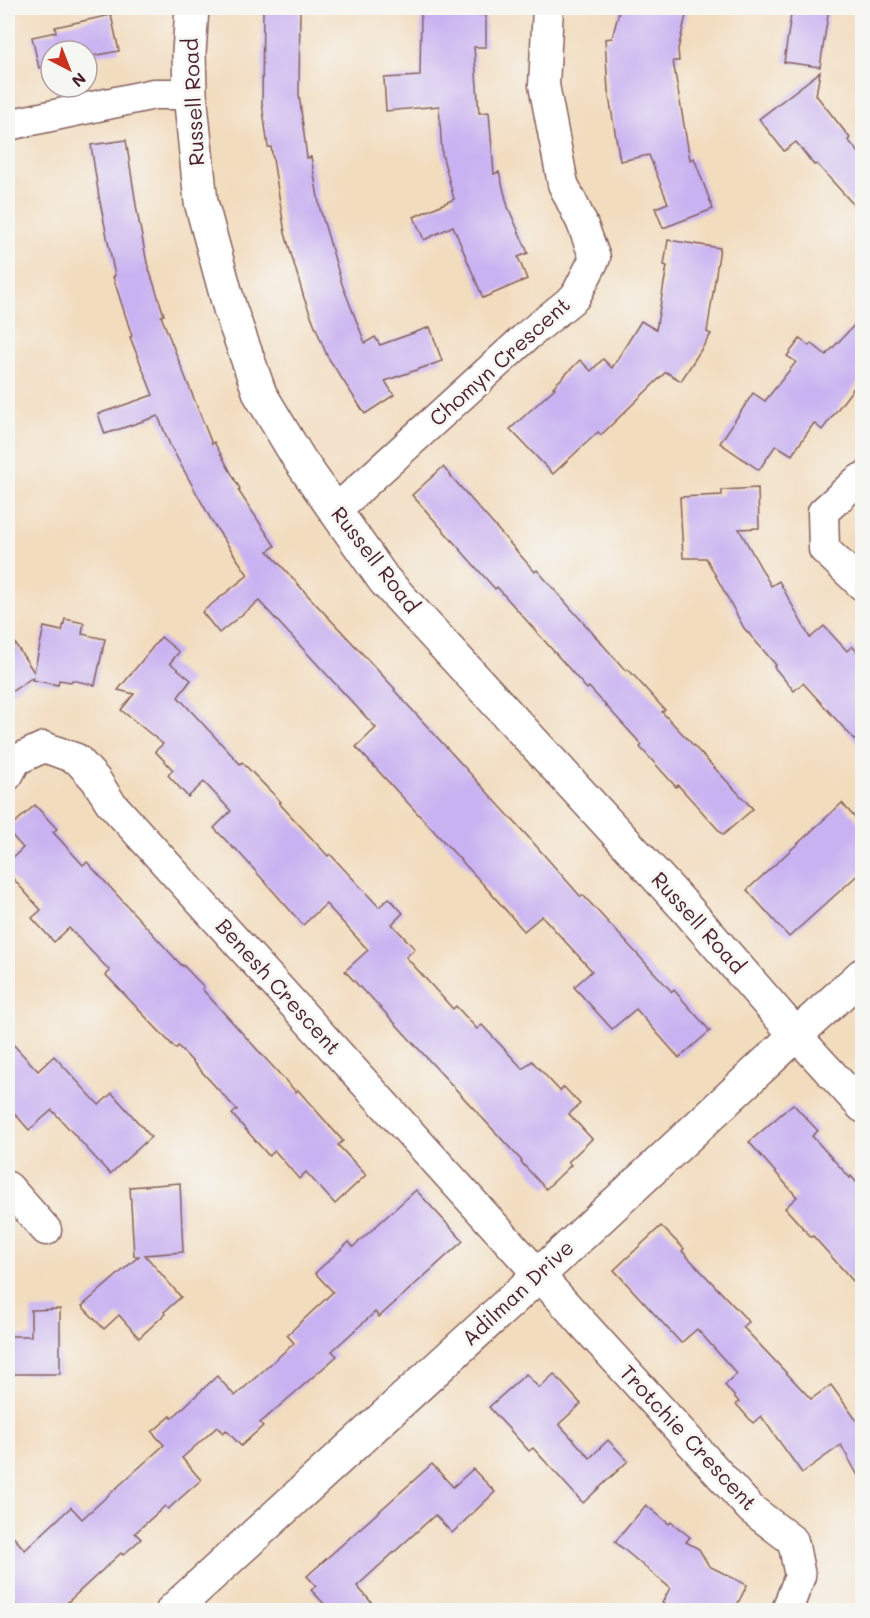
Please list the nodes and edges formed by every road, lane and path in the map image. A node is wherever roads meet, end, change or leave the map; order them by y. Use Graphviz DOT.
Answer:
graph roads {
  1 [pos="192,8"];
  2 [pos="548,8"];
  3 [pos="190,94"];
  4 [pos="8,125"];
  5 [pos="862,478"];
  6 [pos="336,510"];
  7 [pos="862,585"];
  8 [pos="8,775"];
  9 [pos="862,975"];
  10 [pos="796,1035"];
  11 [pos="862,1107"];
  12 [pos="8,1187"];
  13 [pos="46,1230"];
  14 [pos="539,1274"];
  15 [pos="173,1611"];
  16 [pos="787,1611"];
  1 -- 3 [label="street, Russell Road"];
  2 -- 6 [label="street, Chomyn Crescent"];
  3 -- 4 [label="street"];
  3 -- 6 [label="street, Russell Road"];
  5 -- 7 [label="street"];
  6 -- 10 [label="street, Russell Road"];
  8 -- 14 [label="street, Benesh Crescent"];
  9 -- 10 [label="street, Adilman Drive"];
  10 -- 11 [label="street"];
  10 -- 14 [label="street, Adilman Drive"];
  12 -- 13 [label="street"];
  14 -- 15 [label="street, Adilman Drive"];
  14 -- 16 [label="street, Trotchie Crescent"];
}
